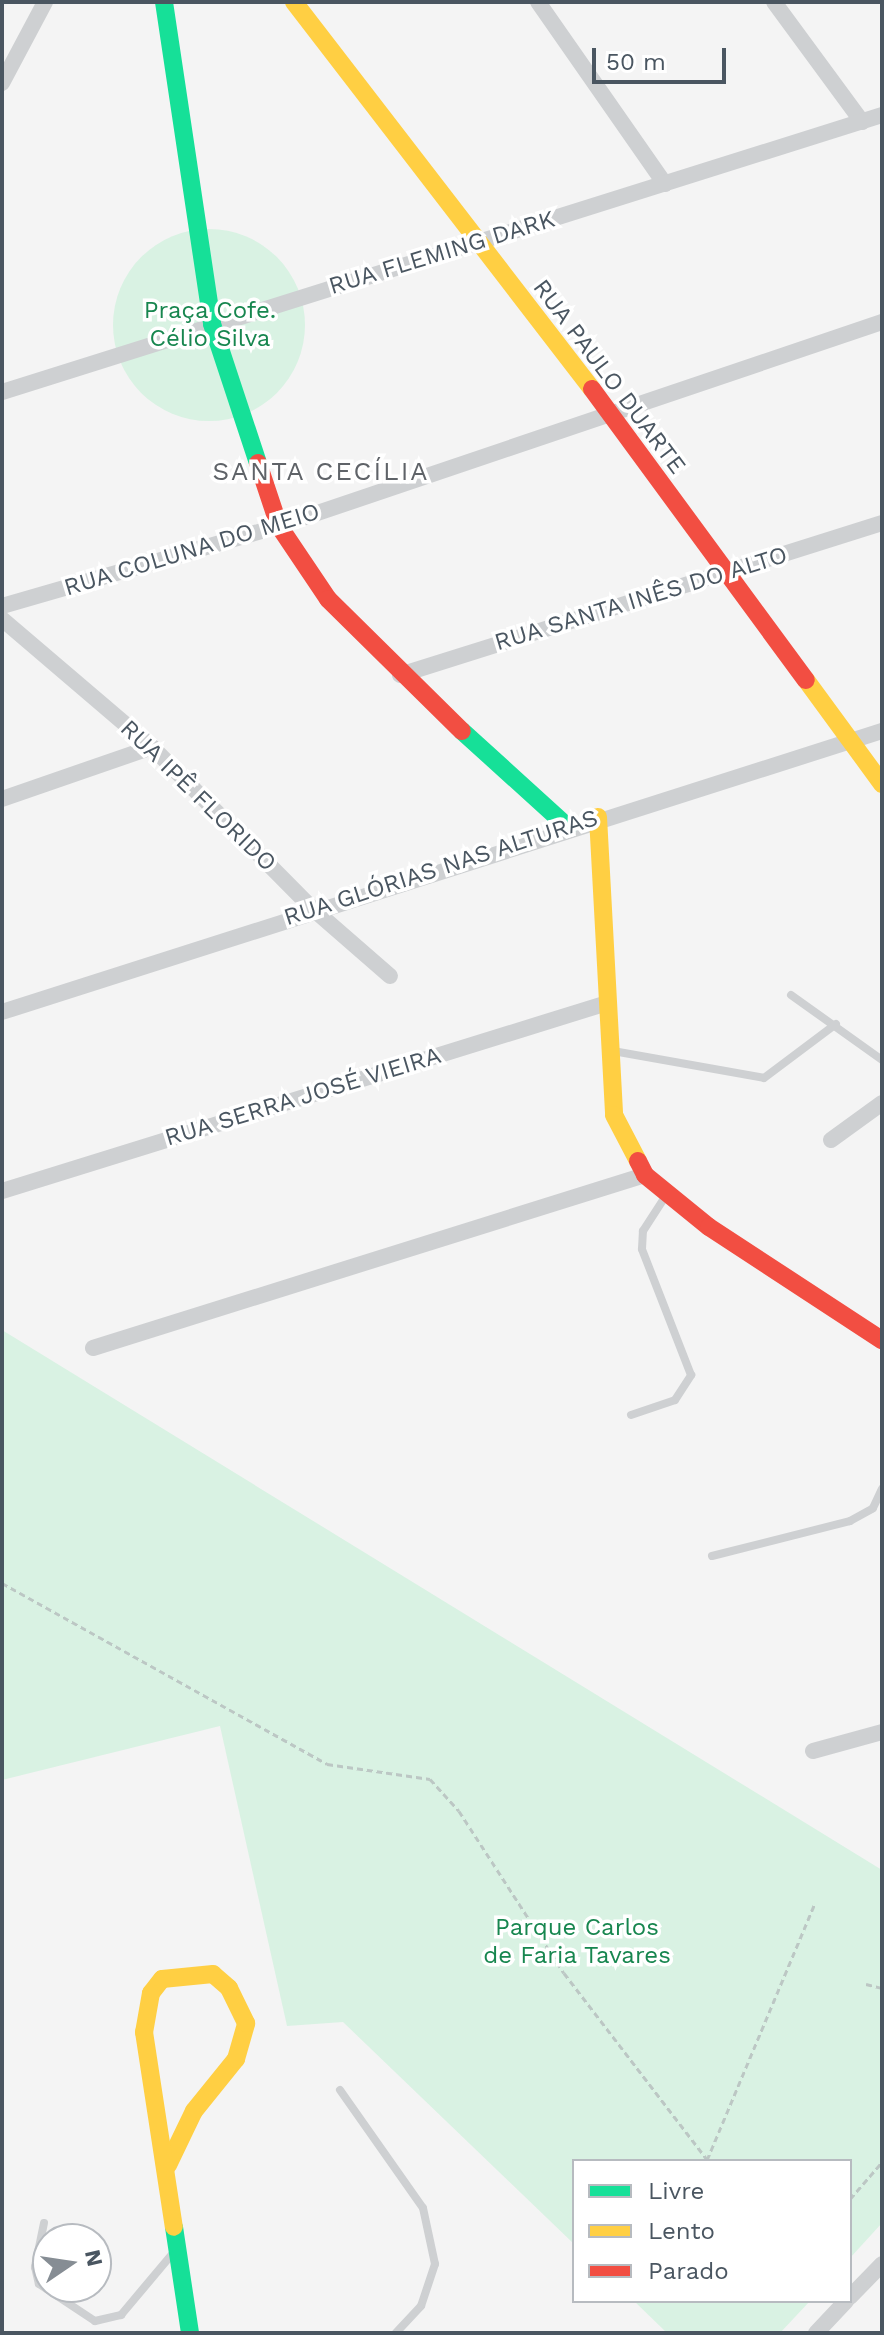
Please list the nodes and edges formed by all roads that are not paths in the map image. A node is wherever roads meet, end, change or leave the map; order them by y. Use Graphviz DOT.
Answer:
graph roads {
  1 [pos="45,2"];
  2 [pos="164,2"];
  3 [pos="294,2"];
  4 [pos="538,2"];
  5 [pos="774,2"];
  6 [pos="2,83"];
  7 [pos="882,115"];
  8 [pos="862,122"];
  9 [pos="665,184"];
  10 [pos="475,242"];
  11 [pos="882,322"];
  12 [pos="212,324"];
  13 [pos="2,392"];
  14 [pos="610,413"];
  15 [pos="882,523"];
  16 [pos="279,526"];
  17 [pos="724,574"];
  18 [pos="2,606"];
  19 [pos="2,619"];
  20 [pos="400,675"];
  21 [pos="882,731"];
  22 [pos="849,742"];
  23 [pos="152,747"];
  24 [pos="882,784"];
  25 [pos="2,799"];
  26 [pos="598,817"];
  27 [pos="568,827"];
  28 [pos="313,909"];
  29 [pos="390,976"];
  30 [pos="791,995"];
  31 [pos="604,1004"];
  32 [pos="2,1012"];
  33 [pos="836,1024"];
  34 [pos="610,1051"];
  35 [pos="882,1060"];
  36 [pos="882,1103"];
  37 [pos="831,1140"];
  38 [pos="645,1175"];
  39 [pos="2,1191"];
  40 [pos="667,1193"];
  41 [pos="882,1340"];
  42 [pos="93,1348"];
  43 [pos="631,1415"];
  44 [pos="882,1489"];
  45 [pos="712,1556"];
  46 [pos="882,1732"];
  47 [pos="813,1751"];
  48 [pos="340,2090"];
  49 [pos="168,2165"];
  50 [pos="179,2247"];
  51 [pos="882,2264"];
  52 [pos="852,2295"];
  53 [pos="68,2303"];
  54 [pos="844,2303"];
  55 [pos="190,2333"];
  56 [pos="396,2333"];
  57 [pos="816,2333"];
  1 -- 6 [label="street"];
  2 -- 12 [label="street"];
  3 -- 10 [label="street, RUA PAULO DUARTE"];
  4 -- 9 [label="street"];
  5 -- 8 [label="street"];
  7 -- 8 [label="street, RUA FLEMING DARK"];
  8 -- 9 [label="street, RUA FLEMING DARK"];
  9 -- 10 [label="street, RUA FLEMING DARK"];
  10 -- 12 [label="street, RUA FLEMING DARK"];
  10 -- 14 [label="street, RUA PAULO DUARTE"];
  11 -- 14 [label="street, RUA COLUNA DO MEIO"];
  12 -- 13 [label="street, RUA FLEMING DARK"];
  12 -- 16 [label="street"];
  14 -- 16 [label="street, RUA COLUNA DO MEIO"];
  14 -- 17 [label="street, RUA PAULO DUARTE"];
  15 -- 17 [label="street, RUA SANTA INÊS DO ALTO"];
  16 -- 18 [label="street, RUA COLUNA DO MEIO"];
  16 -- 20 [label="street"];
  17 -- 20 [label="street, RUA SANTA INÊS DO ALTO"];
  17 -- 22 [label="street, RUA PAULO DUARTE"];
  19 -- 23 [label="street, RUA IPÊ FLORIDO"];
  20 -- 27 [label="street"];
  21 -- 22 [label="street, RUA GLÓRIAS NAS ALTURAS"];
  22 -- 24 [label="street, RUA PAULO DUARTE"];
  22 -- 26 [label="street, RUA GLÓRIAS NAS ALTURAS"];
  23 -- 25 [label="street"];
  23 -- 28 [label="street, RUA IPÊ FLORIDO"];
  26 -- 27 [label="street, RUA GLÓRIAS NAS ALTURAS"];
  26 -- 31 [label="street"];
  27 -- 28 [label="street, RUA GLÓRIAS NAS ALTURAS"];
  28 -- 29 [label="street, RUA IPÊ FLORIDO"];
  28 -- 32 [label="street, RUA GLÓRIAS NAS ALTURAS"];
  30 -- 33 [label="lane"];
  31 -- 34 [label="street"];
  31 -- 39 [label="street, RUA SERRA JOSÉ VIEIRA"];
  33 -- 34 [label="lane"];
  33 -- 35 [label="lane"];
  34 -- 38 [label="street"];
  36 -- 37 [label="street"];
  38 -- 40 [label="street"];
  38 -- 42 [label="street"];
  40 -- 41 [label="street"];
  40 -- 43 [label="lane"];
  44 -- 45 [label="lane"];
  46 -- 47 [label="street"];
  48 -- 56 [label="lane"];
  49 -- 49 [label="street"];
  49 -- 50 [label="street"];
  50 -- 53 [label="lane"];
  50 -- 55 [label="street"];
  51 -- 52 [label="street"];
  54 -- 57 [label="street"];
}
